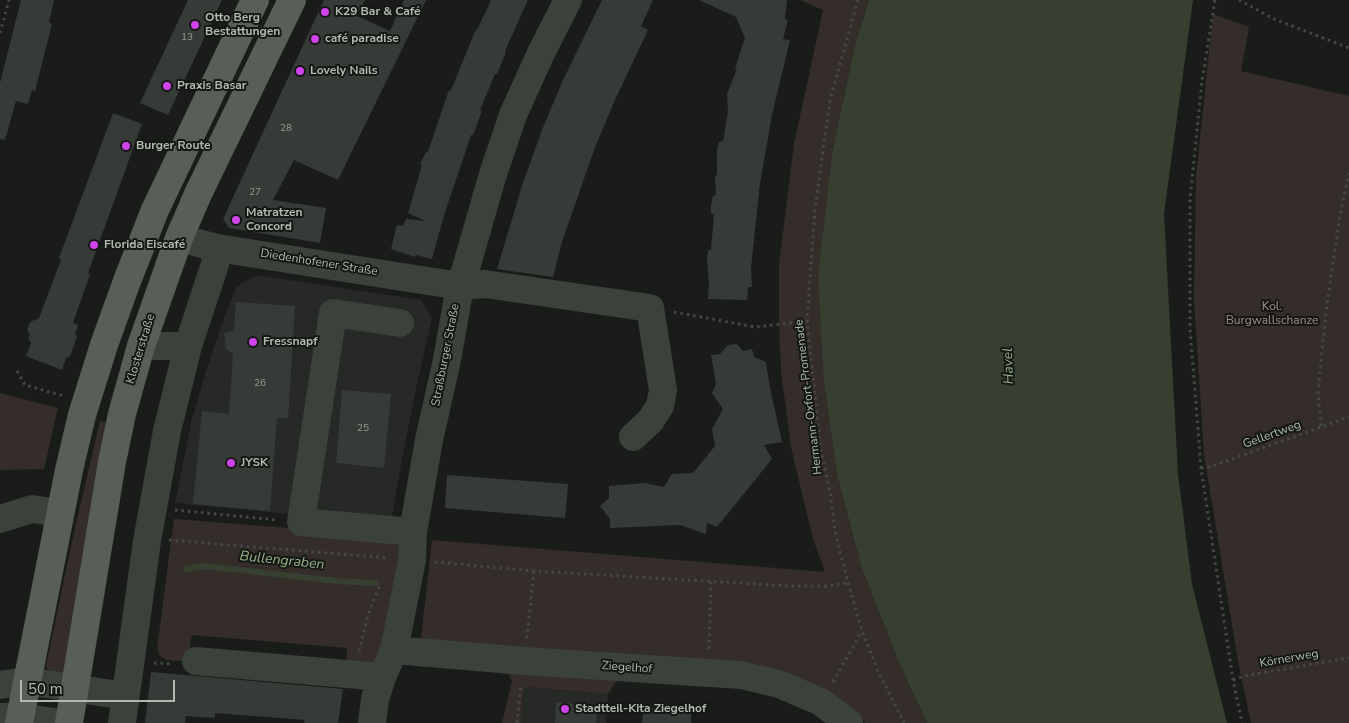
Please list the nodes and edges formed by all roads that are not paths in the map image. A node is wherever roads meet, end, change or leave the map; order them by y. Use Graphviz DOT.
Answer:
graph roads {
  1 [pos="255,0"];
  2 [pos="292,0"];
  3 [pos="568,0"];
  4 [pos="179,238"];
  5 [pos="217,248"];
  6 [pos="460,286"];
  7 [pos="400,323"];
  8 [pos="141,346"];
  9 [pos="188,346"];
  10 [pos="633,437"];
  11 [pos="60,513"];
  12 [pos="0,519"];
  13 [pos="413,532"];
  14 [pos="394,650"];
  15 [pos="196,661"];
  16 [pos="382,677"];
  17 [pos="27,681"];
  18 [pos="0,685"];
  19 [pos="74,689"];
  20 [pos="124,696"];
  21 [pos="13,719"];
  22 [pos="62,723"];
  23 [pos="69,723"];
  24 [pos="122,723"];
  25 [pos="372,723"];
  26 [pos="849,723"];
  1 -- 11 [label="main road"];
  2 -- 4 [label="main road, Klosterstraße"];
  3 -- 6 [label="street, Straßburger Straße"];
  4 -- 5 [label="street, Diedenhofener Straße"];
  4 -- 8 [label="main road, Klosterstraße"];
  5 -- 6 [label="street, Diedenhofener Straße"];
  5 -- 9 [label="street"];
  6 -- 10 [label="street, Diedenhofener Straße"];
  6 -- 13 [label="street, Straßburger Straße"];
  7 -- 13 [label="street"];
  8 -- 9 [label="street"];
  8 -- 19 [label="main road, Klosterstraße"];
  9 -- 20 [label="street"];
  11 -- 12 [label="street"];
  11 -- 17 [label="main road"];
  13 -- 14 [label="street, Straßburger Straße"];
  14 -- 16 [label="street, Straßburger Straße"];
  14 -- 26 [label="street, Ziegelhof"];
  15 -- 16 [label="street"];
  16 -- 25 [label="street, Straßburger Straße"];
  17 -- 18 [label="street"];
  17 -- 19 [label="street"];
  17 -- 21 [label="main road"];
  19 -- 20 [label="street"];
  19 -- 23 [label="main road, Klosterstraße"];
  20 -- 24 [label="street"];
  21 -- 22 [label="street"];
}
